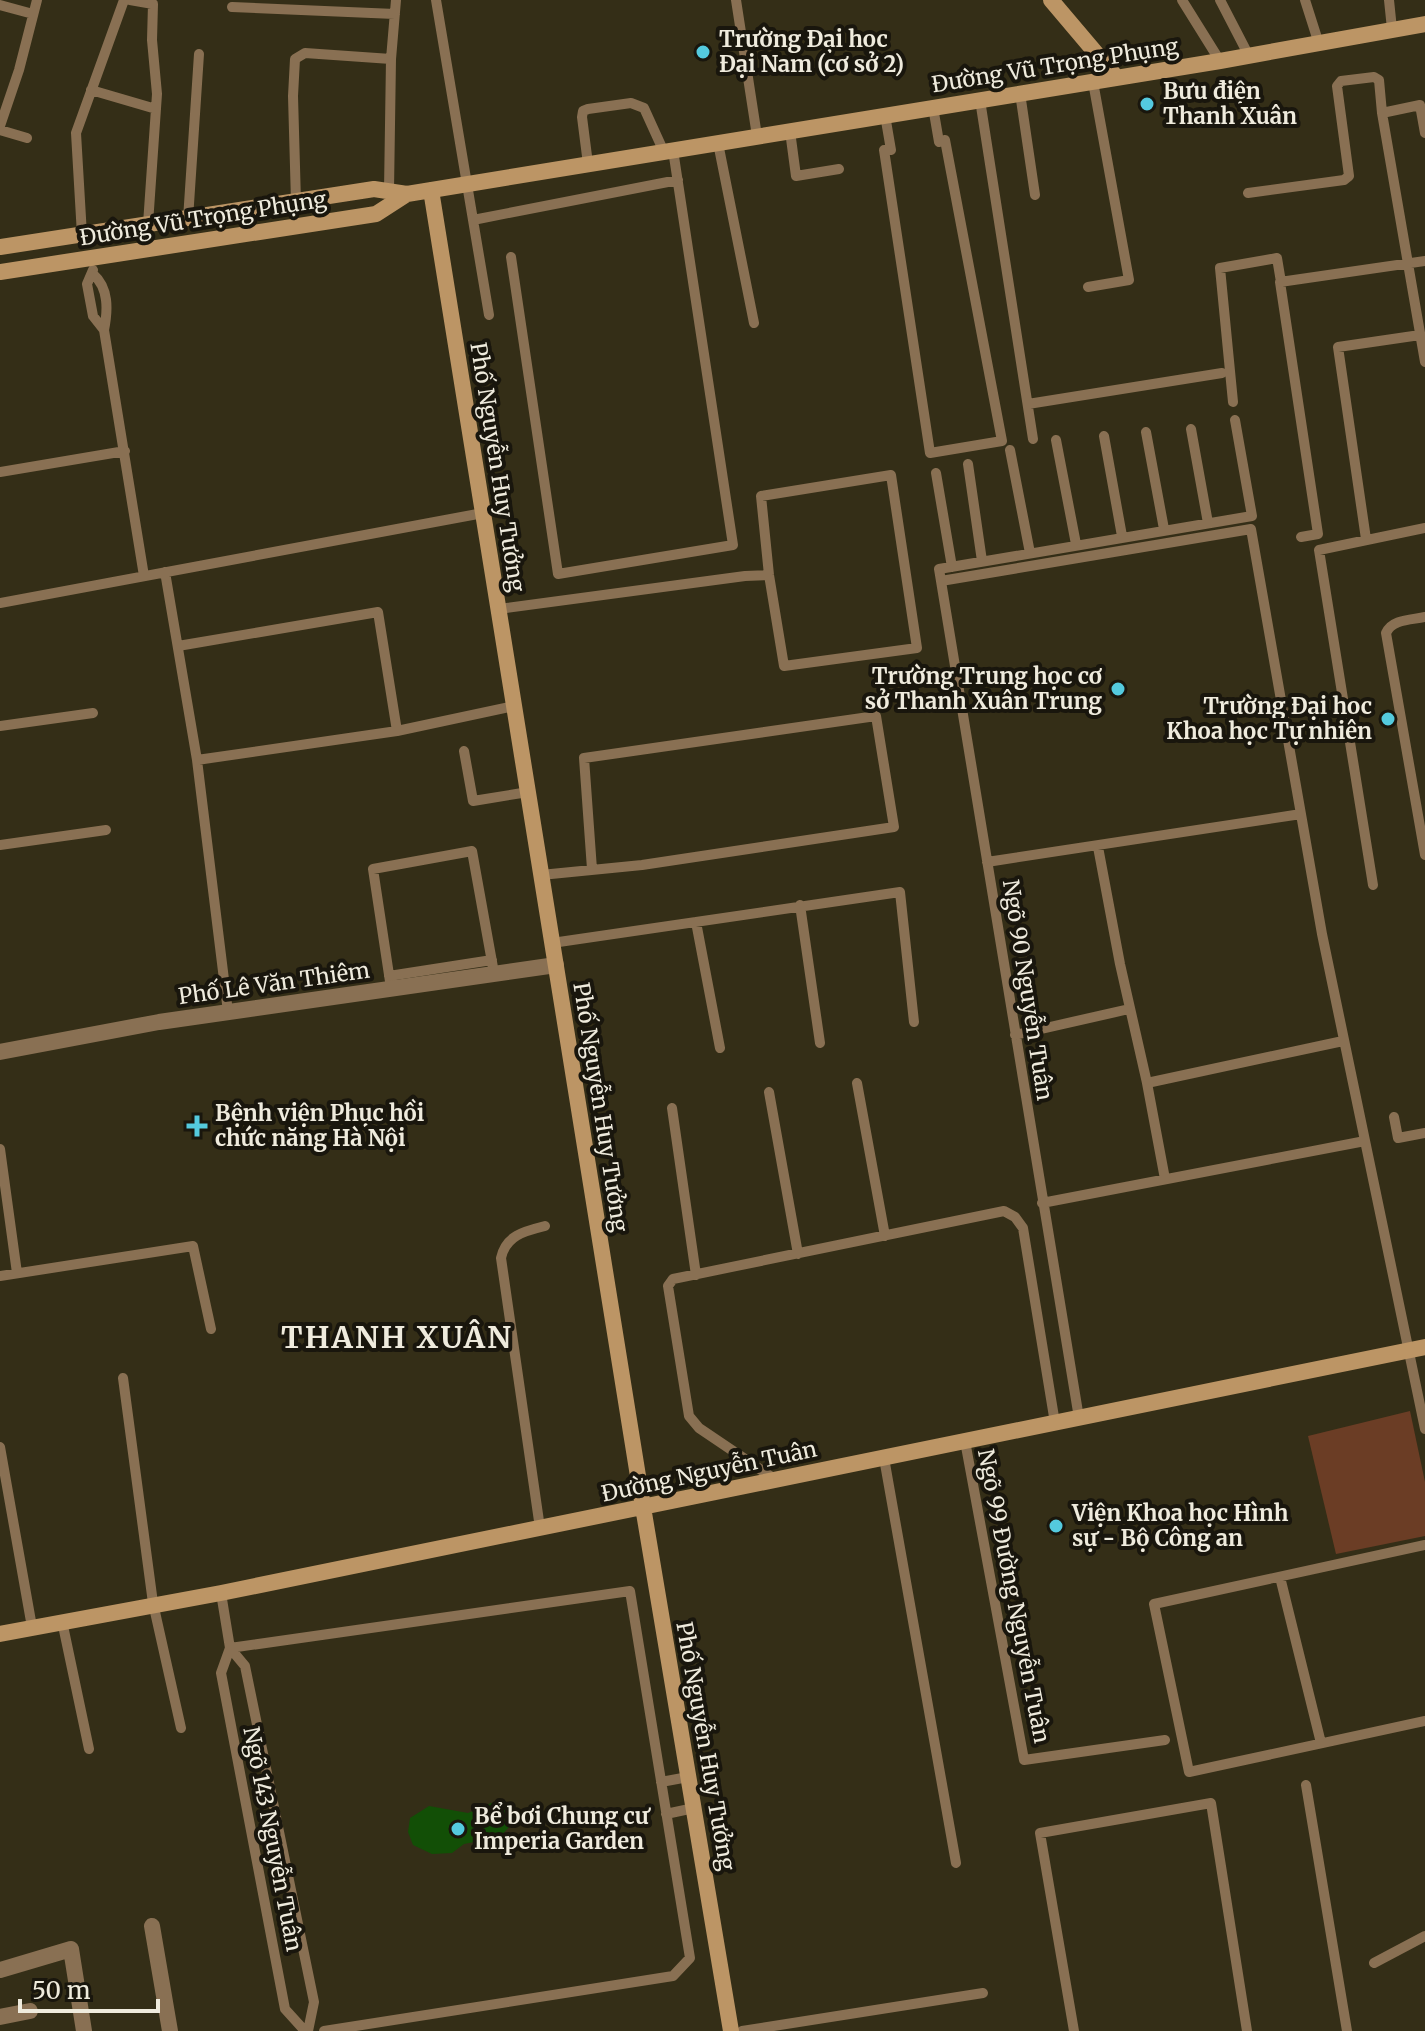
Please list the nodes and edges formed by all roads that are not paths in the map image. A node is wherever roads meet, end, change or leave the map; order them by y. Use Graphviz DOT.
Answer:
graph roads {
  1 [pos="37,0"];
  2 [pos="127,0"];
  3 [pos="396,0"];
  4 [pos="436,0"];
  5 [pos="736,0"];
  6 [pos="1051,0"];
  7 [pos="1182,0"];
  8 [pos="1220,0"];
  9 [pos="1305,0"];
  10 [pos="1389,0"];
  11 [pos="279,4"];
  12 [pos="0,5"];
  13 [pos="232,7"];
  14 [pos="33,14"];
  15 [pos="395,14"];
  16 [pos="1425,24"];
  17 [pos="1392,29"];
  18 [pos="1319,44"];
  19 [pos="199,54"];
  20 [pos="1249,56"];
  21 [pos="391,59"];
  22 [pos="1220,61"];
  23 [pos="1117,78"];
  24 [pos="1093,82"];
  25 [pos="91,90"];
  26 [pos="1020,93"];
  27 [pos="980,100"];
  28 [pos="933,107"];
  29 [pos="156,109"];
  30 [pos="1382,113"];
  31 [pos="885,115"];
  32 [pos="0,128"];
  33 [pos="790,131"];
  34 [pos="1425,133"];
  35 [pos="757,136"];
  36 [pos="27,138"];
  37 [pos="718,143"];
  38 [pos="668,151"];
  39 [pos="588,164"];
  40 [pos="839,169"];
  41 [pos="678,180"];
  42 [pos="466,183"];
  43 [pos="389,190"];
  44 [pos="431,190"];
  45 [pos="1248,193"];
  46 [pos="407,194"];
  47 [pos="1035,195"];
  48 [pos="296,202"];
  49 [pos="188,219"];
  50 [pos="473,220"];
  51 [pos="148,224"];
  52 [pos="82,235"];
  53 [pos="0,247"];
  54 [pos="511,257"];
  55 [pos="1425,261"];
  56 [pos="92,265"];
  57 [pos="1408,265"];
  58 [pos="0,272"];
  59 [pos="1281,282"];
  60 [pos="1088,287"];
  61 [pos="489,315"];
  62 [pos="754,323"];
  63 [pos="1420,335"];
  64 [pos="1425,362"];
  65 [pos="1222,373"];
  66 [pos="1233,402"];
  67 [pos="1028,404"];
  68 [pos="1235,420"];
  69 [pos="1191,429"];
  70 [pos="1146,432"];
  71 [pos="1104,436"];
  72 [pos="1033,439"];
  73 [pos="1056,440"];
  74 [pos="1010,450"];
  75 [pos="125,451"];
  76 [pos="968,464"];
  77 [pos="0,472"];
  78 [pos="936,473"];
  79 [pos="483,513"];
  80 [pos="1208,523"];
  81 [pos="1425,528"];
  82 [pos="1164,529"];
  83 [pos="1122,536"];
  84 [pos="1301,537"];
  85 [pos="1366,539"];
  86 [pos="1076,544"];
  87 [pos="1030,553"];
  88 [pos="982,561"];
  89 [pos="952,567"];
  90 [pos="165,572"];
  91 [pos="769,575"];
  92 [pos="940,575"];
  93 [pos="144,576"];
  94 [pos="0,603"];
  95 [pos="499,609"];
  96 [pos="1425,617"];
  97 [pos="178,646"];
  98 [pos="514,706"];
  99 [pos="93,713"];
  100 [pos="0,726"];
  101 [pos="397,731"];
  102 [pos="464,751"];
  103 [pos="197,760"];
  104 [pos="528,792"];
  105 [pos="1301,814"];
  106 [pos="106,830"];
  107 [pos="0,845"];
  108 [pos="1098,847"];
  109 [pos="1425,855"];
  110 [pos="987,862"];
  111 [pos="592,869"];
  112 [pos="541,875"];
  113 [pos="1373,885"];
  114 [pos="800,905"];
  115 [pos="696,922"];
  116 [pos="552,943"];
  117 [pos="556,965"];
  118 [pos="493,967"];
  119 [pos="390,982"];
  120 [pos="1129,1009"];
  121 [pos="228,1012"];
  122 [pos="914,1022"];
  123 [pos="1015,1035"];
  124 [pos="1343,1041"];
  125 [pos="820,1043"];
  126 [pos="720,1048"];
  127 [pos="0,1052"];
  128 [pos="857,1083"];
  129 [pos="1147,1083"];
  130 [pos="769,1092"];
  131 [pos="672,1108"];
  132 [pos="1394,1117"];
  133 [pos="1425,1133"];
  134 [pos="1365,1141"];
  135 [pos="0,1149"];
  136 [pos="1165,1179"];
  137 [pos="1042,1203"];
  138 [pos="545,1226"];
  139 [pos="885,1236"];
  140 [pos="798,1254"];
  141 [pos="17,1273"];
  142 [pos="696,1275"];
  143 [pos="0,1276"];
  144 [pos="211,1329"];
  145 [pos="1417,1348"];
  146 [pos="123,1378"];
  147 [pos="1079,1418"];
  148 [pos="1055,1423"];
  149 [pos="1425,1429"];
  150 [pos="965,1441"];
  151 [pos="0,1447"];
  152 [pos="884,1458"];
  153 [pos="776,1480"];
  154 [pos="643,1507"];
  155 [pos="540,1528"];
  156 [pos="1425,1545"];
  157 [pos="1280,1577"];
  158 [pos="221,1593"];
  159 [pos="153,1603"];
  160 [pos="62,1621"];
  161 [pos="32,1627"];
  162 [pos="0,1634"];
  163 [pos="230,1648"];
  164 [pos="1425,1721"];
  165 [pos="181,1728"];
  166 [pos="1165,1740"];
  167 [pos="1321,1743"];
  168 [pos="89,1749"];
  169 [pos="688,1777"];
  170 [pos="661,1782"];
  171 [pos="1306,1785"];
  172 [pos="694,1808"];
  173 [pos="666,1814"];
  174 [pos="956,1863"];
  175 [pos="152,1926"];
  176 [pos="1425,1936"];
  177 [pos="1374,1963"];
  178 [pos="0,1970"];
  179 [pos="983,1993"];
  180 [pos="30,2011"];
  181 [pos="2,2021"];
  182 [pos="84,2031"];
  183 [pos="170,2031"];
  184 [pos="306,2031"];
  185 [pos="324,2031"];
  186 [pos="731,2031"];
  187 [pos="742,2031"];
  188 [pos="1074,2031"];
  189 [pos="1247,2031"];
  190 [pos="1347,2031"];
  1 -- 14 [label="lane"];
  2 -- 25 [label="lane"];
  2 -- 29 [label="lane"];
  3 -- 15 [label="lane"];
  4 -- 42 [label="lane"];
  5 -- 35 [label="lane"];
  6 -- 23 [label="street"];
  7 -- 22 [label="lane"];
  8 -- 20 [label="lane"];
  9 -- 18 [label="lane"];
  10 -- 17 [label="lane"];
  11 -- 13 [label="lane"];
  11 -- 15 [label="lane"];
  12 -- 14 [label="lane"];
  14 -- 32 [label="lane"];
  15 -- 21 [label="lane"];
  16 -- 17 [label="street, Đường Vũ Trọng Phụng"];
  17 -- 18 [label="street, Đường Vũ Trọng Phụng"];
  18 -- 20 [label="street, Đường Vũ Trọng Phụng"];
  19 -- 49 [label="lane"];
  20 -- 22 [label="street, Đường Vũ Trọng Phụng"];
  21 -- 43 [label="lane"];
  21 -- 48 [label="lane"];
  22 -- 23 [label="street, Đường Vũ Trọng Phụng"];
  23 -- 24 [label="street, Đường Vũ Trọng Phụng"];
  24 -- 26 [label="street, Đường Vũ Trọng Phụng"];
  24 -- 60 [label="lane"];
  25 -- 29 [label="lane"];
  25 -- 52 [label="lane"];
  26 -- 27 [label="street, Đường Vũ Trọng Phụng"];
  26 -- 47 [label="lane"];
  27 -- 28 [label="street, Đường Vũ Trọng Phụng"];
  27 -- 67 [label="lane"];
  28 -- 31 [label="street, Đường Vũ Trọng Phụng"];
  28 -- 31 [label="lane"];
  29 -- 51 [label="lane"];
  30 -- 34 [label="lane"];
  30 -- 45 [label="lane"];
  30 -- 57 [label="lane"];
  31 -- 33 [label="street, Đường Vũ Trọng Phụng"];
  32 -- 36 [label="lane"];
  33 -- 35 [label="street, Đường Vũ Trọng Phụng"];
  33 -- 40 [label="lane"];
  35 -- 37 [label="street, Đường Vũ Trọng Phụng"];
  37 -- 38 [label="street, Đường Vũ Trọng Phụng"];
  37 -- 62 [label="lane"];
  38 -- 39 [label="street, Đường Vũ Trọng Phụng"];
  38 -- 39 [label="lane"];
  38 -- 41 [label="lane"];
  39 -- 42 [label="street, Đường Vũ Trọng Phụng"];
  41 -- 50 [label="lane"];
  41 -- 54 [label="lane"];
  42 -- 44 [label="street, Đường Vũ Trọng Phụng"];
  42 -- 50 [label="lane"];
  43 -- 46 [label="street, Đường Vũ Trọng Phụng"];
  43 -- 48 [label="street, Đường Vũ Trọng Phụng"];
  44 -- 46 [label="street, Đường Vũ Trọng Phụng"];
  44 -- 79 [label="street, Phố Nguyễn Huy Tưởng"];
  46 -- 56 [label="street, Đường Vũ Trọng Phụng"];
  48 -- 49 [label="street, Đường Vũ Trọng Phụng"];
  49 -- 51 [label="street, Đường Vũ Trọng Phụng"];
  50 -- 61 [label="lane"];
  51 -- 52 [label="street, Đường Vũ Trọng Phụng"];
  52 -- 53 [label="street, Đường Vũ Trọng Phụng"];
  55 -- 57 [label="lane"];
  56 -- 58 [label="street, Đường Vũ Trọng Phụng"];
  56 -- 75 [label="lane"];
  57 -- 59 [label="lane"];
  57 -- 63 [label="lane"];
  59 -- 66 [label="lane"];
  59 -- 84 [label="lane"];
  63 -- 64 [label="lane"];
  63 -- 85 [label="lane"];
  65 -- 67 [label="lane"];
  67 -- 72 [label="lane"];
  68 -- 80 [label="lane"];
  69 -- 80 [label="lane"];
  70 -- 82 [label="lane"];
  71 -- 83 [label="lane"];
  73 -- 86 [label="lane"];
  74 -- 87 [label="lane"];
  75 -- 77 [label="lane"];
  75 -- 93 [label="lane"];
  76 -- 88 [label="lane"];
  78 -- 89 [label="lane"];
  79 -- 90 [label="lane"];
  79 -- 95 [label="street, Phố Nguyễn Huy Tưởng"];
  80 -- 82 [label="lane"];
  81 -- 85 [label="lane"];
  82 -- 83 [label="lane"];
  83 -- 86 [label="lane"];
  85 -- 113 [label="lane"];
  86 -- 87 [label="lane"];
  87 -- 88 [label="lane"];
  88 -- 89 [label="lane"];
  89 -- 92 [label="lane"];
  90 -- 93 [label="lane"];
  90 -- 97 [label="lane"];
  91 -- 91 [label="lane"];
  91 -- 95 [label="lane"];
  92 -- 105 [label="lane"];
  92 -- 110 [label="lane, Ngõ 90 Nguyễn Tuân"];
  93 -- 94 [label="lane"];
  95 -- 98 [label="street, Phố Nguyễn Huy Tưởng"];
  96 -- 109 [label="lane"];
  97 -- 101 [label="lane"];
  97 -- 103 [label="lane"];
  98 -- 101 [label="lane"];
  98 -- 104 [label="street, Phố Nguyễn Huy Tưởng"];
  99 -- 100 [label="lane"];
  101 -- 103 [label="lane"];
  102 -- 104 [label="lane"];
  103 -- 121 [label="lane"];
  104 -- 112 [label="street, Phố Nguyễn Huy Tưởng"];
  105 -- 108 [label="lane"];
  105 -- 124 [label="lane"];
  106 -- 107 [label="lane"];
  108 -- 110 [label="lane"];
  108 -- 120 [label="lane"];
  110 -- 123 [label="lane, Ngõ 90 Nguyễn Tuân"];
  111 -- 111 [label="lane"];
  111 -- 112 [label="lane"];
  112 -- 116 [label="street, Phố Nguyễn Huy Tưởng"];
  114 -- 115 [label="lane"];
  114 -- 122 [label="lane"];
  114 -- 125 [label="lane"];
  115 -- 116 [label="lane"];
  115 -- 126 [label="lane"];
  116 -- 117 [label="street, Phố Nguyễn Huy Tưởng"];
  117 -- 118 [label="street, Phố Lê Văn Thiêm"];
  117 -- 154 [label="street, Phố Nguyễn Huy Tưởng"];
  118 -- 119 [label="street, Phố Lê Văn Thiêm"];
  118 -- 119 [label="lane"];
  119 -- 121 [label="street, Phố Lê Văn Thiêm"];
  120 -- 123 [label="lane"];
  120 -- 129 [label="lane"];
  121 -- 127 [label="street, Phố Lê Văn Thiêm"];
  123 -- 137 [label="lane, Ngõ 90 Nguyễn Tuân"];
  124 -- 129 [label="lane"];
  124 -- 134 [label="lane"];
  128 -- 139 [label="lane"];
  129 -- 136 [label="lane"];
  130 -- 140 [label="lane"];
  131 -- 142 [label="lane"];
  132 -- 133 [label="lane"];
  134 -- 136 [label="lane"];
  134 -- 145 [label="lane"];
  135 -- 141 [label="lane"];
  136 -- 137 [label="lane"];
  137 -- 147 [label="lane, Ngõ 90 Nguyễn Tuân"];
  138 -- 155 [label="lane"];
  139 -- 140 [label="lane"];
  139 -- 148 [label="lane"];
  140 -- 142 [label="lane"];
  141 -- 143 [label="lane"];
  141 -- 144 [label="lane"];
  142 -- 153 [label="lane"];
  145 -- 147 [label="street, Đường Nguyễn Tuân"];
  145 -- 149 [label="lane"];
  146 -- 159 [label="lane"];
  147 -- 148 [label="street, Đường Nguyễn Tuân"];
  148 -- 150 [label="street, Đường Nguyễn Tuân"];
  150 -- 152 [label="street, Đường Nguyễn Tuân"];
  150 -- 166 [label="lane, Ngõ 99 Đường Nguyễn Tuân"];
  151 -- 161 [label="lane"];
  152 -- 153 [label="street, Đường Nguyễn Tuân"];
  152 -- 174 [label="lane"];
  153 -- 154 [label="street, Đường Nguyễn Tuân"];
  154 -- 155 [label="street, Đường Nguyễn Tuân"];
  154 -- 169 [label="street, Phố Nguyễn Huy Tưởng"];
  155 -- 158 [label="street, Đường Nguyễn Tuân"];
  156 -- 157 [label="lane"];
  157 -- 167 [label="lane"];
  157 -- 167 [label="lane"];
  158 -- 159 [label="street, Đường Nguyễn Tuân"];
  158 -- 163 [label="lane, Ngõ 143 Nguyễn Tuân"];
  159 -- 160 [label="street, Đường Nguyễn Tuân"];
  159 -- 165 [label="lane"];
  160 -- 161 [label="street, Đường Nguyễn Tuân"];
  160 -- 168 [label="lane"];
  161 -- 162 [label="street, Đường Nguyễn Tuân"];
  163 -- 170 [label="lane"];
  163 -- 184 [label="lane, Ngõ 143 Nguyễn Tuân"];
  163 -- 184 [label="lane, Ngõ 143 Nguyễn Tuân"];
  164 -- 167 [label="lane"];
  169 -- 170 [label="lane"];
  169 -- 172 [label="street, Phố Nguyễn Huy Tưởng"];
  170 -- 173 [label="lane"];
  171 -- 190 [label="lane"];
  172 -- 173 [label="lane"];
  172 -- 186 [label="street, Phố Nguyễn Huy Tưởng"];
  173 -- 185 [label="lane"];
  175 -- 183 [label="street"];
  176 -- 177 [label="lane"];
  178 -- 182 [label="street"];
  179 -- 187 [label="lane"];
  180 -- 181 [label="street"];
  188 -- 189 [label="lane"];
}
